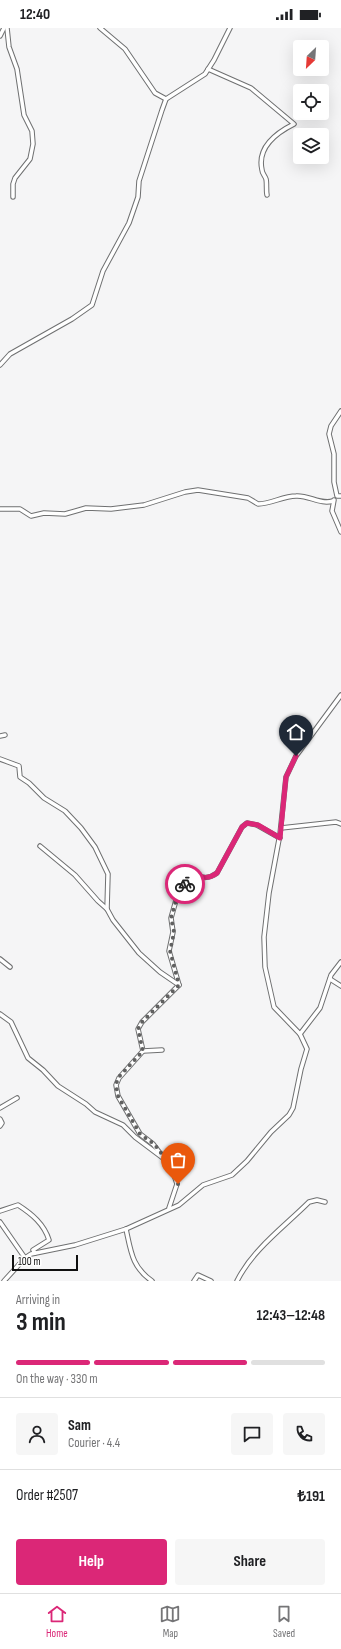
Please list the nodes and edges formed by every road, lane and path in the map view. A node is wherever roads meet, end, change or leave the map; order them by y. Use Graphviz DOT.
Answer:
graph roads {
  1 [pos="4,28"];
  2 [pos="8,28"];
  3 [pos="100,28"];
  4 [pos="230,28"];
  5 [pos="0,36"];
  6 [pos="208,69"];
  7 [pos="166,99"];
  8 [pos="267,195"];
  9 [pos="13,197"];
  10 [pos="0,364"];
  11 [pos="341,411"];
  12 [pos="339,496"];
  13 [pos="333,501"];
  14 [pos="0,509"];
  15 [pos="341,532"];
  16 [pos="341,695"];
  17 [pos="5,735"];
  18 [pos="0,736"];
  19 [pos="0,759"];
  20 [pos="341,824"];
  21 [pos="281,828"];
  22 [pos="280,838"];
  23 [pos="40,846"];
  24 [pos="107,910"];
  25 [pos="0,959"];
  26 [pos="341,962"];
  27 [pos="10,967"];
  28 [pos="330,979"];
  29 [pos="179,985"];
  30 [pos="341,986"];
  31 [pos="0,1014"];
  32 [pos="300,1034"];
  33 [pos="162,1050"];
  34 [pos="143,1051"];
  35 [pos="17,1098"];
  36 [pos="0,1108"];
  37 [pos="0,1119"];
  38 [pos="0,1126"];
  39 [pos="165,1158"];
  40 [pos="325,1202"];
  41 [pos="169,1208"];
  42 [pos="0,1211"];
  43 [pos="0,1222"];
  44 [pos="126,1229"];
  45 [pos="35,1253"];
  46 [pos="26,1258"];
  47 [pos="4,1281"];
  48 [pos="152,1281"];
  49 [pos="194,1281"];
  50 [pos="211,1281"];
  51 [pos="236,1281"];
  1 -- 5 [label="street"];
  2 -- 9 [label="street"];
  3 -- 7 [label="street"];
  4 -- 6 [label="street"];
  6 -- 7 [label="street"];
  6 -- 8 [label="street"];
  7 -- 10 [label="street"];
  11 -- 12 [label="street"];
  12 -- 13 [label="street"];
  13 -- 14 [label="street"];
  13 -- 15 [label="street"];
  16 -- 21 [label="street"];
  17 -- 18 [label="street"];
  19 -- 24 [label="street"];
  20 -- 21 [label="street"];
  21 -- 22 [label="street"];
  22 -- 29 [label="street"];
  22 -- 32 [label="street"];
  23 -- 24 [label="street"];
  24 -- 29 [label="street"];
  25 -- 27 [label="street"];
  26 -- 28 [label="street"];
  28 -- 30 [label="street"];
  28 -- 32 [label="street"];
  29 -- 34 [label="street"];
  31 -- 39 [label="street"];
  32 -- 41 [label="street"];
  33 -- 34 [label="street"];
  34 -- 39 [label="street"];
  35 -- 36 [label="street"];
  37 -- 38 [label="street"];
  39 -- 41 [label="street"];
  40 -- 51 [label="street"];
  41 -- 44 [label="street"];
  42 -- 45 [label="street"];
  43 -- 46 [label="street"];
  44 -- 45 [label="street"];
  44 -- 48 [label="street"];
  45 -- 46 [label="street"];
  46 -- 47 [label="street"];
  49 -- 50 [label="street"];
}
